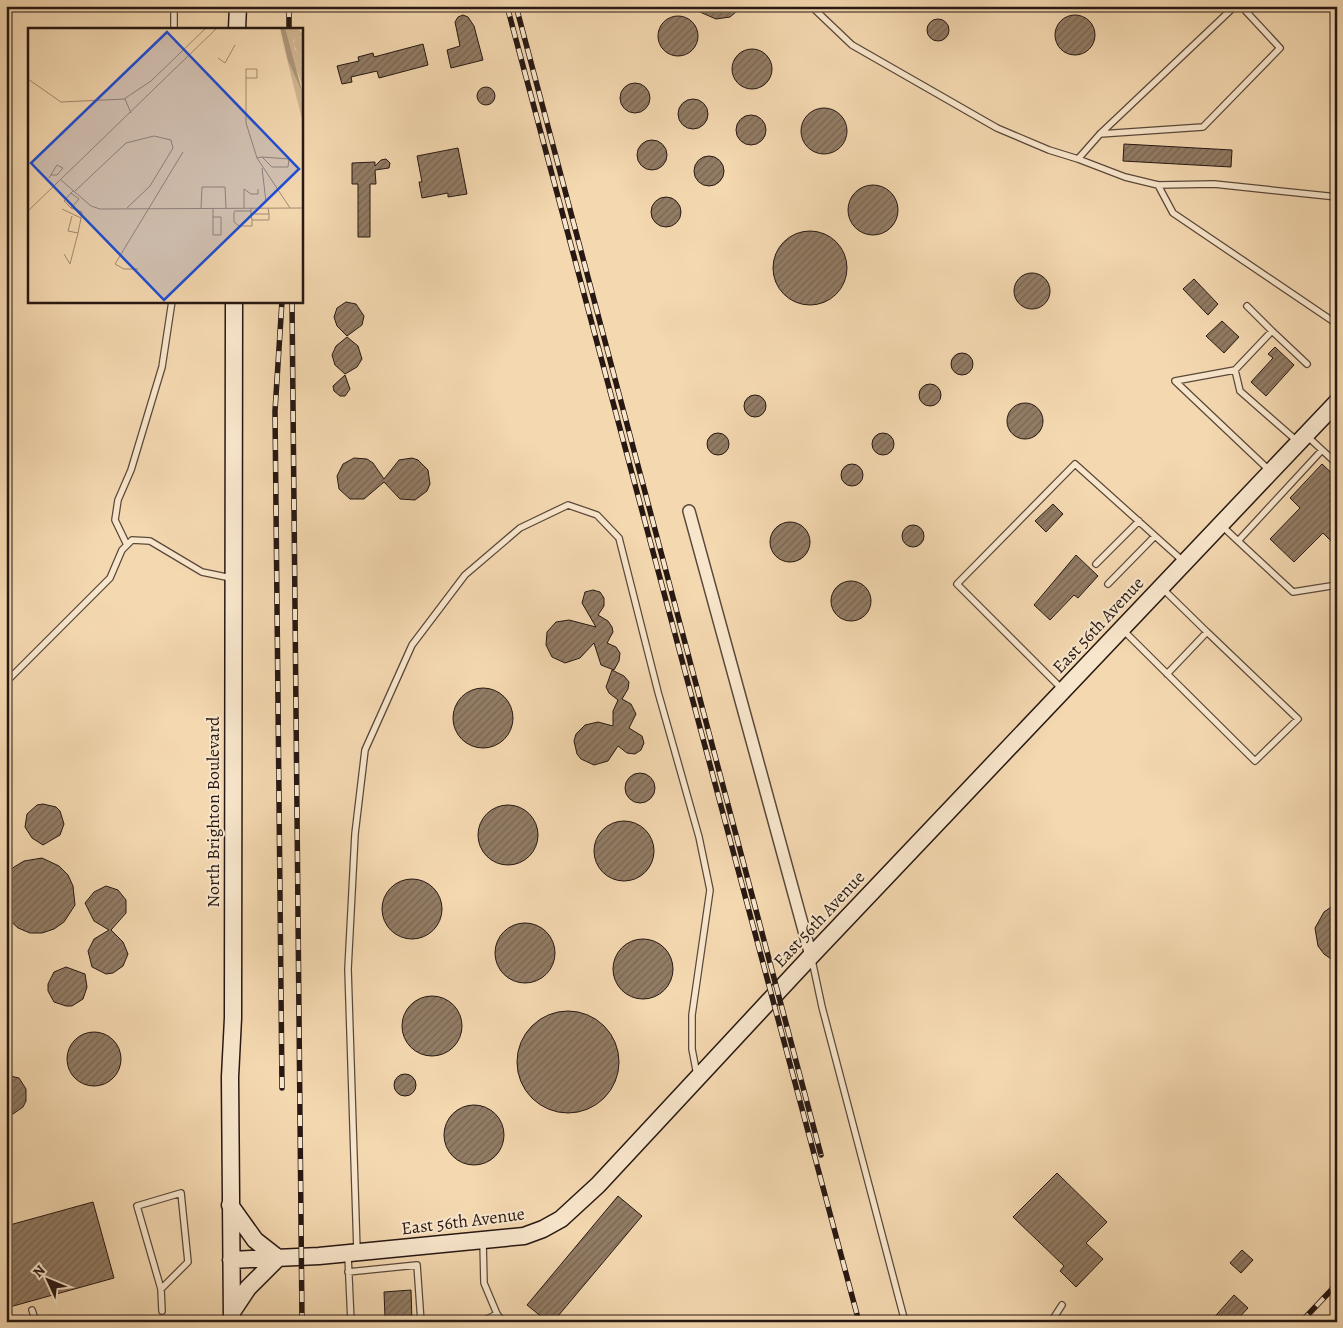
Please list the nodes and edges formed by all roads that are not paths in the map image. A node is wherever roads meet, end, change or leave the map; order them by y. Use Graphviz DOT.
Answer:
graph roads {
  1 [pos="174,6"];
  2 [pos="238,6"];
  3 [pos="811,6"];
  4 [pos="1236,6"];
  5 [pos="1242,6"];
  6 [pos="174,28"];
  7 [pos="237,28"];
  8 [pos="1100,134"];
  9 [pos="1078,159"];
  10 [pos="1158,185"];
  11 [pos="1337,197"];
  12 [pos="172,302"];
  13 [pos="234,302"];
  14 [pos="1247,306"];
  15 [pos="1337,324"];
  16 [pos="1272,330"];
  17 [pos="1307,364"];
  18 [pos="1234,370"];
  19 [pos="1337,402"];
  20 [pos="1302,438"];
  21 [pos="1322,450"];
  22 [pos="1336,462"];
  23 [pos="1271,471"];
  24 [pos="689,510"];
  25 [pos="1139,521"];
  26 [pos="1220,524"];
  27 [pos="1155,536"];
  28 [pos="1238,541"];
  29 [pos="127,545"];
  30 [pos="1185,562"];
  31 [pos="1096,564"];
  32 [pos="233,579"];
  33 [pos="1108,584"];
  34 [pos="1337,585"];
  35 [pos="1161,587"];
  36 [pos="1121,629"];
  37 [pos="1207,632"];
  38 [pos="1167,674"];
  39 [pos="6,682"];
  40 [pos="1063,690"];
  41 [pos="811,956"];
  42 [pos="698,1077"];
  43 [pos="230,1206"];
  44 [pos="482,1241"];
  45 [pos="352,1253"];
  46 [pos="278,1258"];
  47 [pos="231,1260"];
  48 [pos="348,1272"];
  49 [pos="161,1289"];
  50 [pos="1062,1305"];
  51 [pos="32,1310"];
  52 [pos="162,1310"];
  53 [pos="497,1314"];
  54 [pos="232,1317"];
  55 [pos="36,1322"];
  56 [pos="351,1322"];
  57 [pos="421,1322"];
  58 [pos="481,1322"];
  59 [pos="503,1322"];
  60 [pos="905,1322"];
  61 [pos="1050,1322"];
  1 -- 6 [label="lane"];
  2 -- 7 [label="main road"];
  3 -- 9 [label="lane"];
  4 -- 8 [label="lane"];
  5 -- 8 [label="lane"];
  8 -- 9 [label="lane"];
  9 -- 10 [label="lane"];
  10 -- 11 [label="lane"];
  10 -- 15 [label="lane"];
  12 -- 29 [label="lane"];
  13 -- 32 [label="main road, North Brighton Boulevard"];
  14 -- 16 [label="lane"];
  16 -- 17 [label="lane"];
  16 -- 18 [label="lane"];
  18 -- 20 [label="lane"];
  18 -- 23 [label="lane"];
  19 -- 20 [label="main road, East 56th Avenue"];
  20 -- 21 [label="lane"];
  20 -- 23 [label="main road, East 56th Avenue"];
  21 -- 22 [label="lane"];
  21 -- 28 [label="lane"];
  23 -- 26 [label="main road, East 56th Avenue"];
  24 -- 41 [label="street"];
  25 -- 27 [label="lane"];
  25 -- 31 [label="lane"];
  25 -- 40 [label="lane"];
  26 -- 28 [label="lane"];
  26 -- 30 [label="main road, East 56th Avenue"];
  27 -- 30 [label="lane"];
  27 -- 33 [label="lane"];
  28 -- 34 [label="lane"];
  29 -- 32 [label="lane"];
  29 -- 39 [label="lane"];
  30 -- 35 [label="main road, East 56th Avenue"];
  32 -- 43 [label="main road, North Brighton Boulevard"];
  35 -- 36 [label="main road, East 56th Avenue"];
  35 -- 37 [label="lane"];
  36 -- 38 [label="lane"];
  36 -- 40 [label="main road, East 56th Avenue"];
  37 -- 38 [label="lane"];
  37 -- 38 [label="lane"];
  40 -- 41 [label="main road, East 56th Avenue"];
  41 -- 42 [label="main road, East 56th Avenue"];
  41 -- 60 [label="lane"];
  42 -- 44 [label="main road, East 56th Avenue"];
  42 -- 45 [label="lane"];
  43 -- 46 [label="main road"];
  43 -- 47 [label="main road, North Brighton Boulevard"];
  44 -- 45 [label="main road, East 56th Avenue"];
  44 -- 53 [label="lane"];
  45 -- 46 [label="main road, East 56th Avenue"];
  45 -- 48 [label="lane"];
  46 -- 47 [label="main road, East 56th Avenue"];
  46 -- 54 [label="main road"];
  47 -- 54 [label="main road, North Brighton Boulevard"];
  48 -- 56 [label="lane"];
  48 -- 57 [label="lane"];
  49 -- 49 [label="lane"];
  49 -- 52 [label="lane"];
  50 -- 61 [label="lane"];
  51 -- 55 [label="lane"];
  53 -- 58 [label="lane"];
  53 -- 59 [label="lane"];
}
